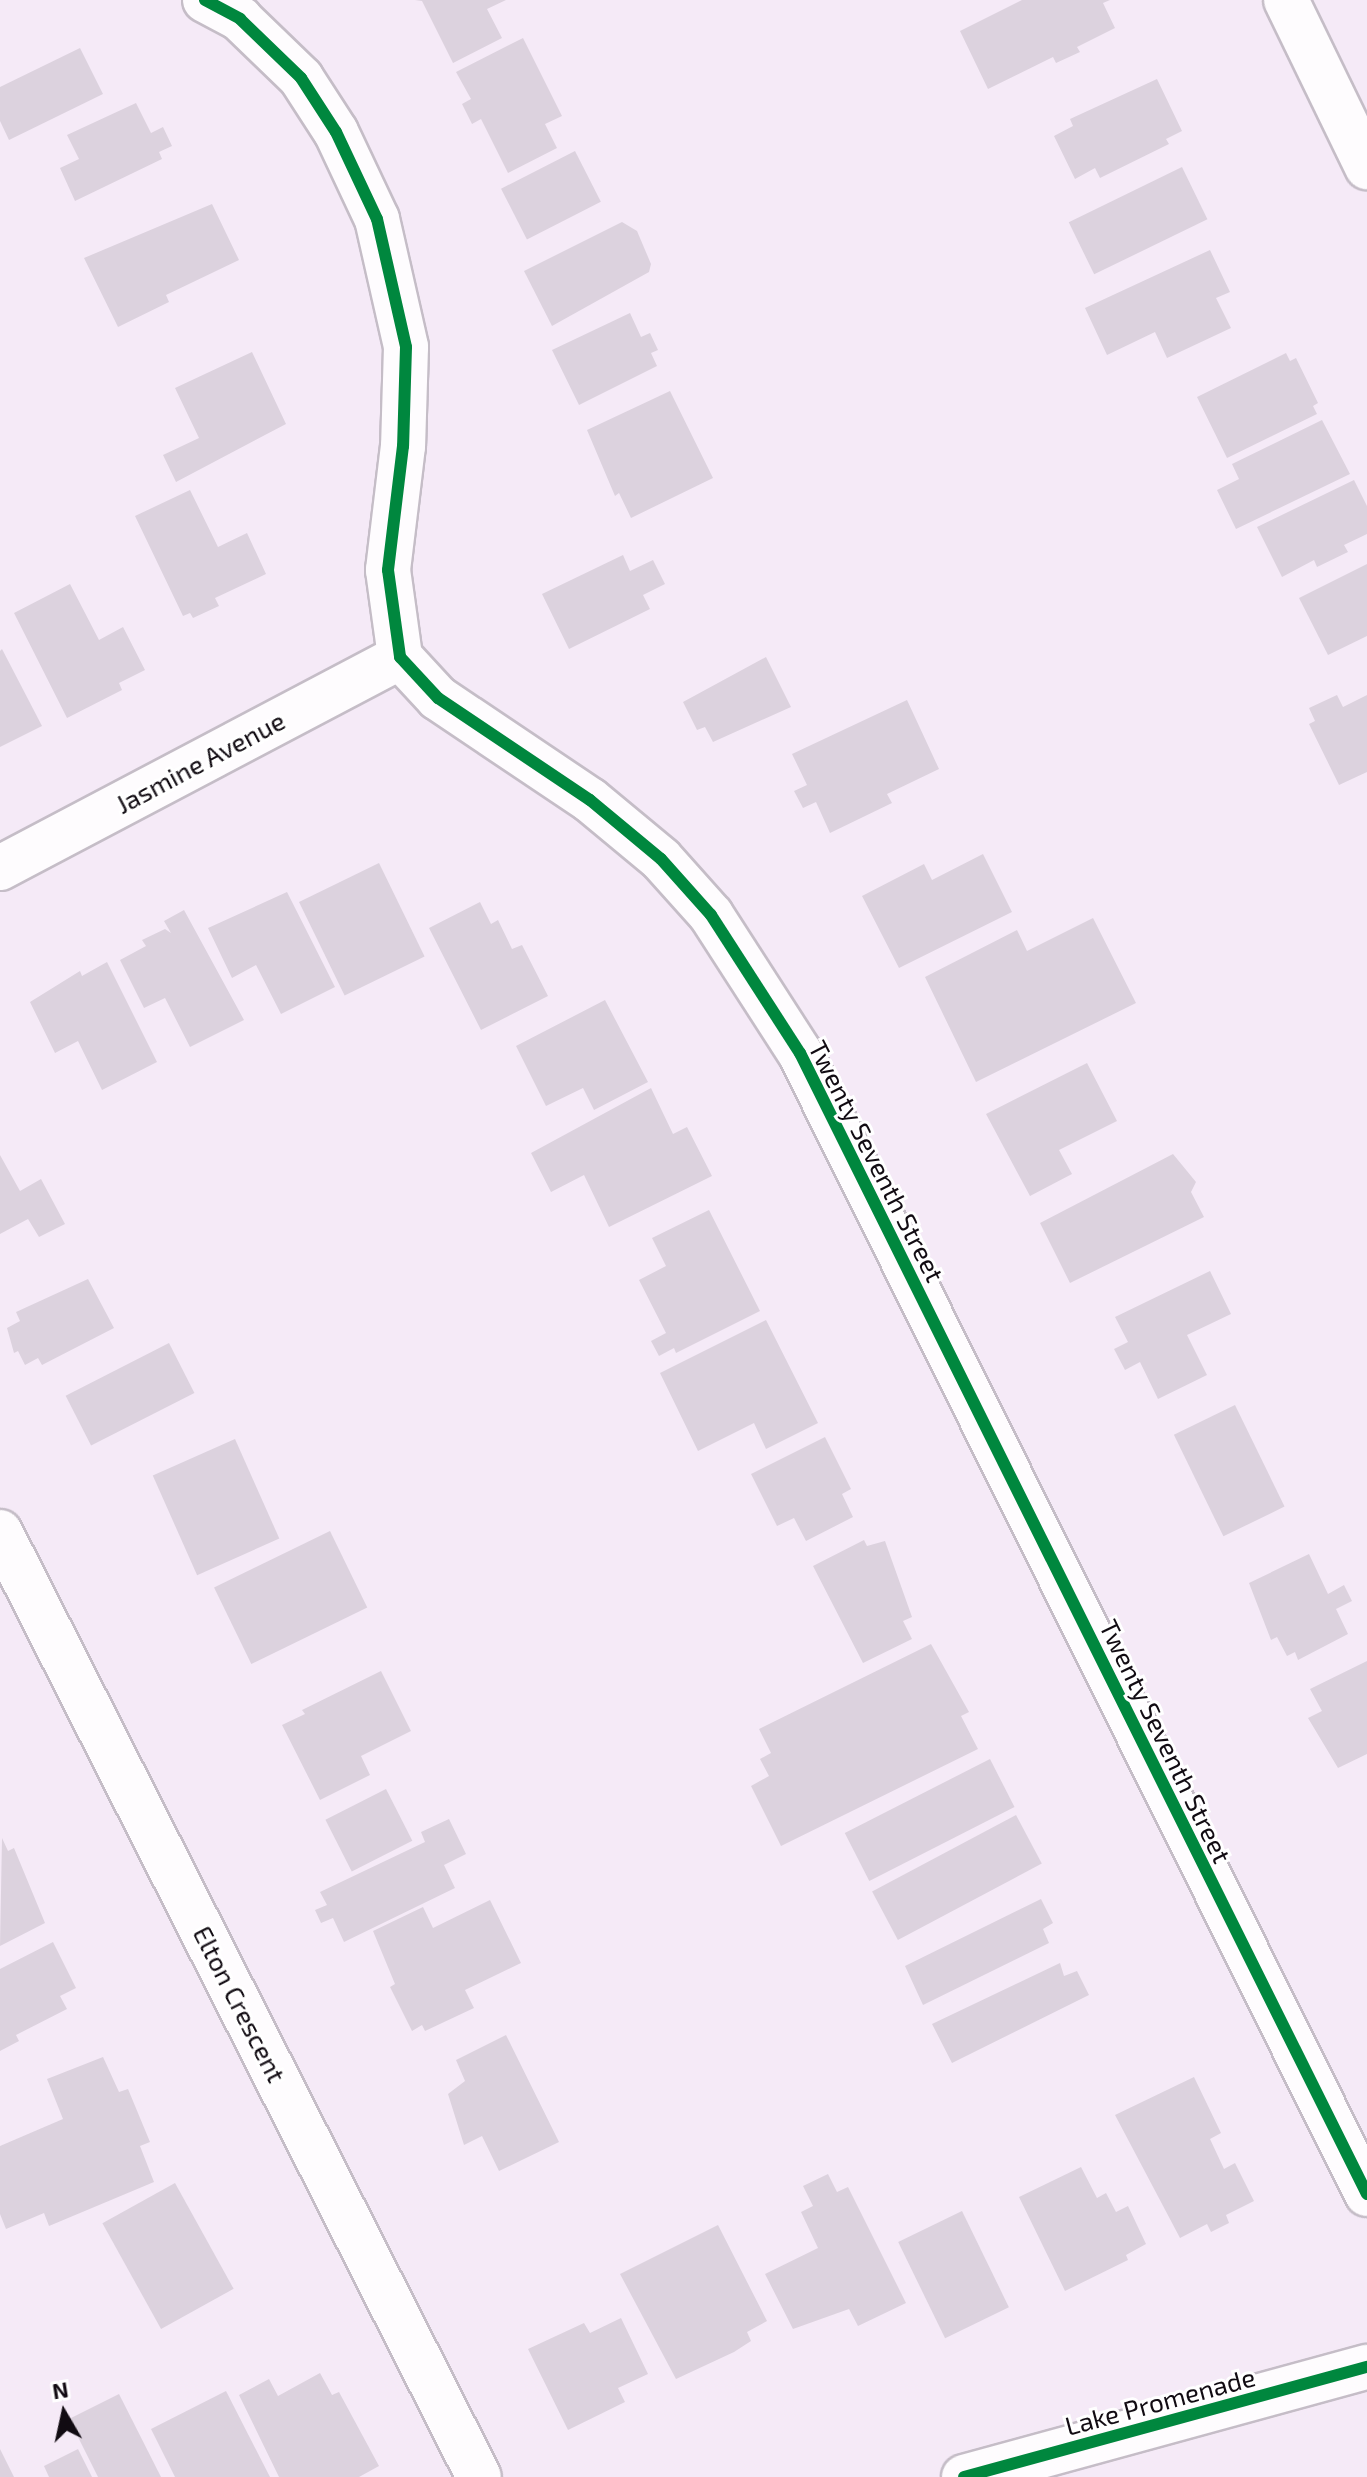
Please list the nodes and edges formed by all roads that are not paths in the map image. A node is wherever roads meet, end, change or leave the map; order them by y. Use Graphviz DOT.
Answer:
graph roads {
  1 [pos="205,0"];
  2 [pos="1286,0"];
  3 [pos="1367,167"];
  4 [pos="400,657"];
  5 [pos="0,868"];
  6 [pos="0,1532"];
  7 [pos="1367,2194"];
  8 [pos="1367,2367"];
  9 [pos="479,2477"];
  10 [pos="964,2477"];
  1 -- 4 [label="street"];
  2 -- 3 [label="street"];
  4 -- 5 [label="street, Jasmine Avenue"];
  4 -- 7 [label="street, Twenty Seventh Street"];
  6 -- 9 [label="street, Elton Crescent"];
  8 -- 10 [label="street, Lake Promenade"];
}
